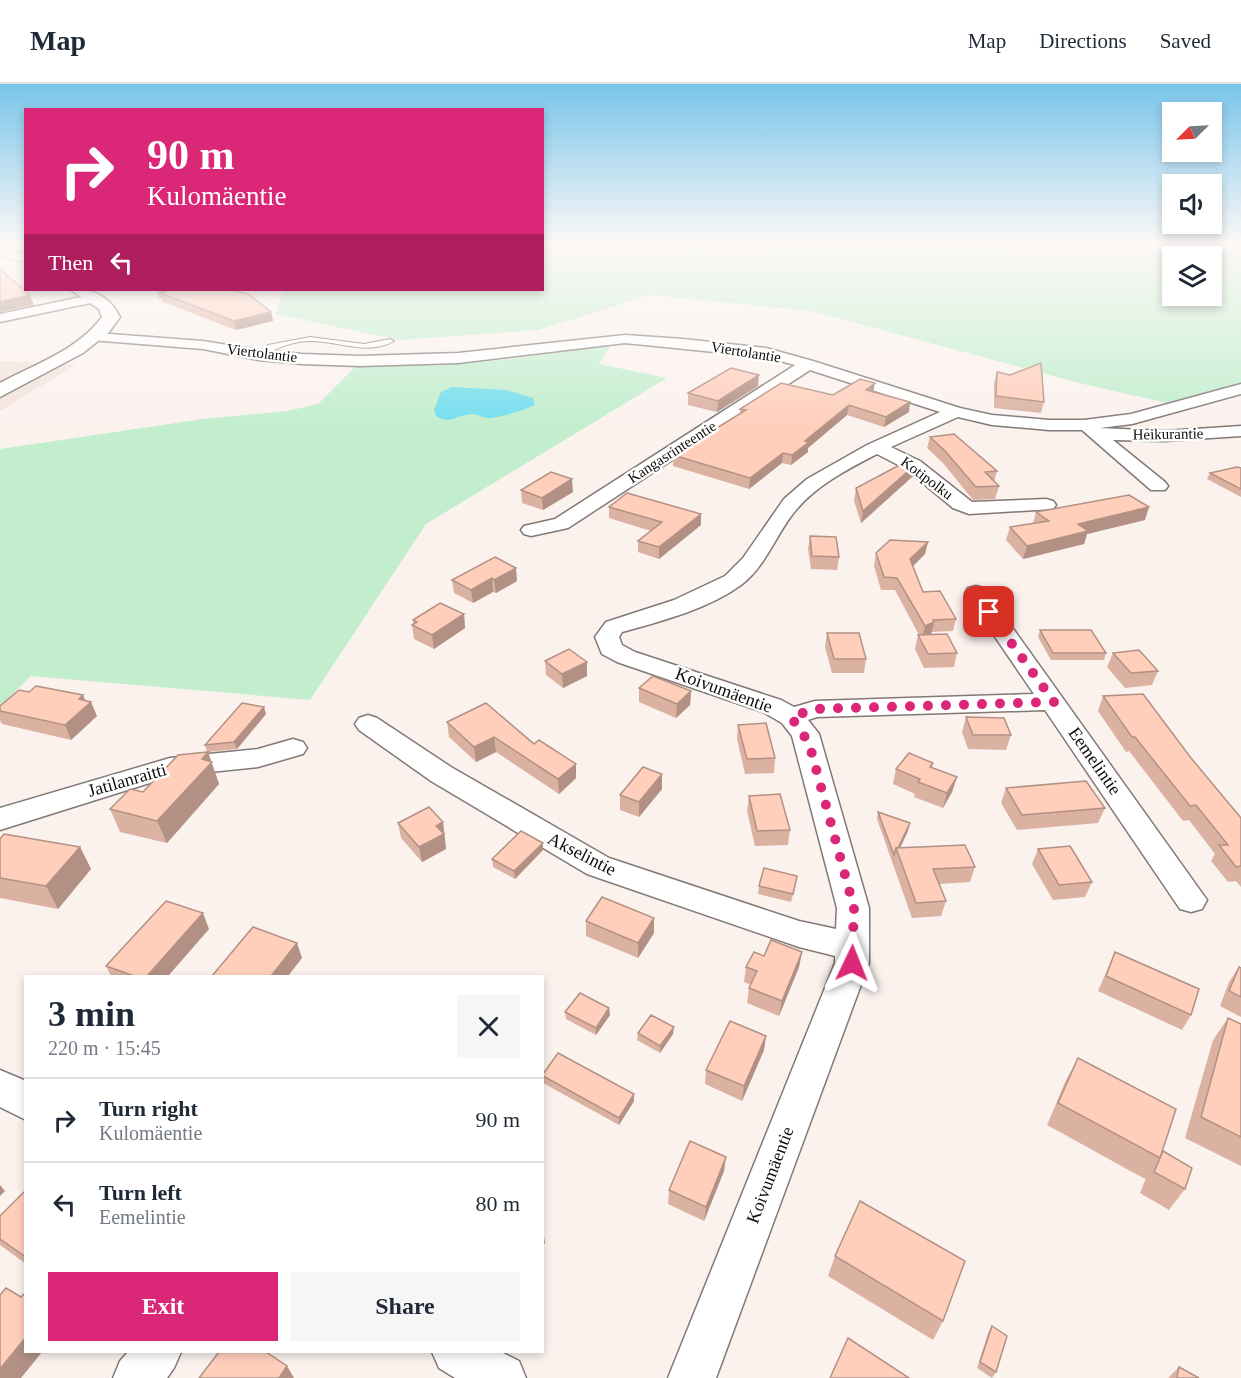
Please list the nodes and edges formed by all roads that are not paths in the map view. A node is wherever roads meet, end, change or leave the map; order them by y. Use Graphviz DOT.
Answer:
graph roads {
  1 [pos="49,304"];
  2 [pos="103,304"];
  3 [pos="0,318"];
  4 [pos="96,337"];
  5 [pos="390,341"];
  6 [pos="259,355"];
  7 [pos="808,364"];
  8 [pos="1241,388"];
  9 [pos="0,391"];
  10 [pos="956,412"];
  11 [pos="1090,429"];
  12 [pos="1241,431"];
  13 [pos="879,448"];
  14 [pos="1158,486"];
  15 [pos="1046,505"];
  16 [pos="531,530"];
  17 [pos="976,593"];
  18 [pos="1054,702"];
  19 [pos="791,717"];
  20 [pos="368,724"];
  21 [pos="293,748"];
  22 [pos="0,819"];
  23 [pos="1191,900"];
  24 [pos="853,946"];
  25 [pos="0,1087"];
  26 [pos="24,1101"];
  27 [pos="157,1353"];
  28 [pos="457,1353"];
  29 [pos="137,1378"];
  30 [pos="502,1378"];
  31 [pos="692,1378"];
  1 -- 3 [label="street"];
  2 -- 4 [label="main road"];
  4 -- 6 [label="street, Viertolantie"];
  4 -- 9 [label="main road"];
  5 -- 6 [label="lane"];
  6 -- 7 [label="street, Viertolantie"];
  7 -- 10 [label="street, Viertolantie"];
  7 -- 16 [label="street, Kangasrinteentie"];
  8 -- 11 [label="street, Viertolantie"];
  10 -- 11 [label="street, Viertolantie"];
  10 -- 13 [label="street, Koivumäentie"];
  11 -- 12 [label="street, Heikurantie"];
  11 -- 14 [label="street"];
  13 -- 15 [label="street, Kotipolku"];
  13 -- 19 [label="street, Koivumäentie"];
  17 -- 18 [label="street, Eemelintie"];
  18 -- 19 [label="street"];
  18 -- 23 [label="street, Eemelintie"];
  19 -- 24 [label="street, Koivumäentie"];
  20 -- 24 [label="street, Akselintie"];
  21 -- 22 [label="street, Jatilanraitti"];
  24 -- 31 [label="street, Koivumäentie"];
  25 -- 26 [label="street"];
  27 -- 29 [label="street"];
  28 -- 30 [label="street"];
}
